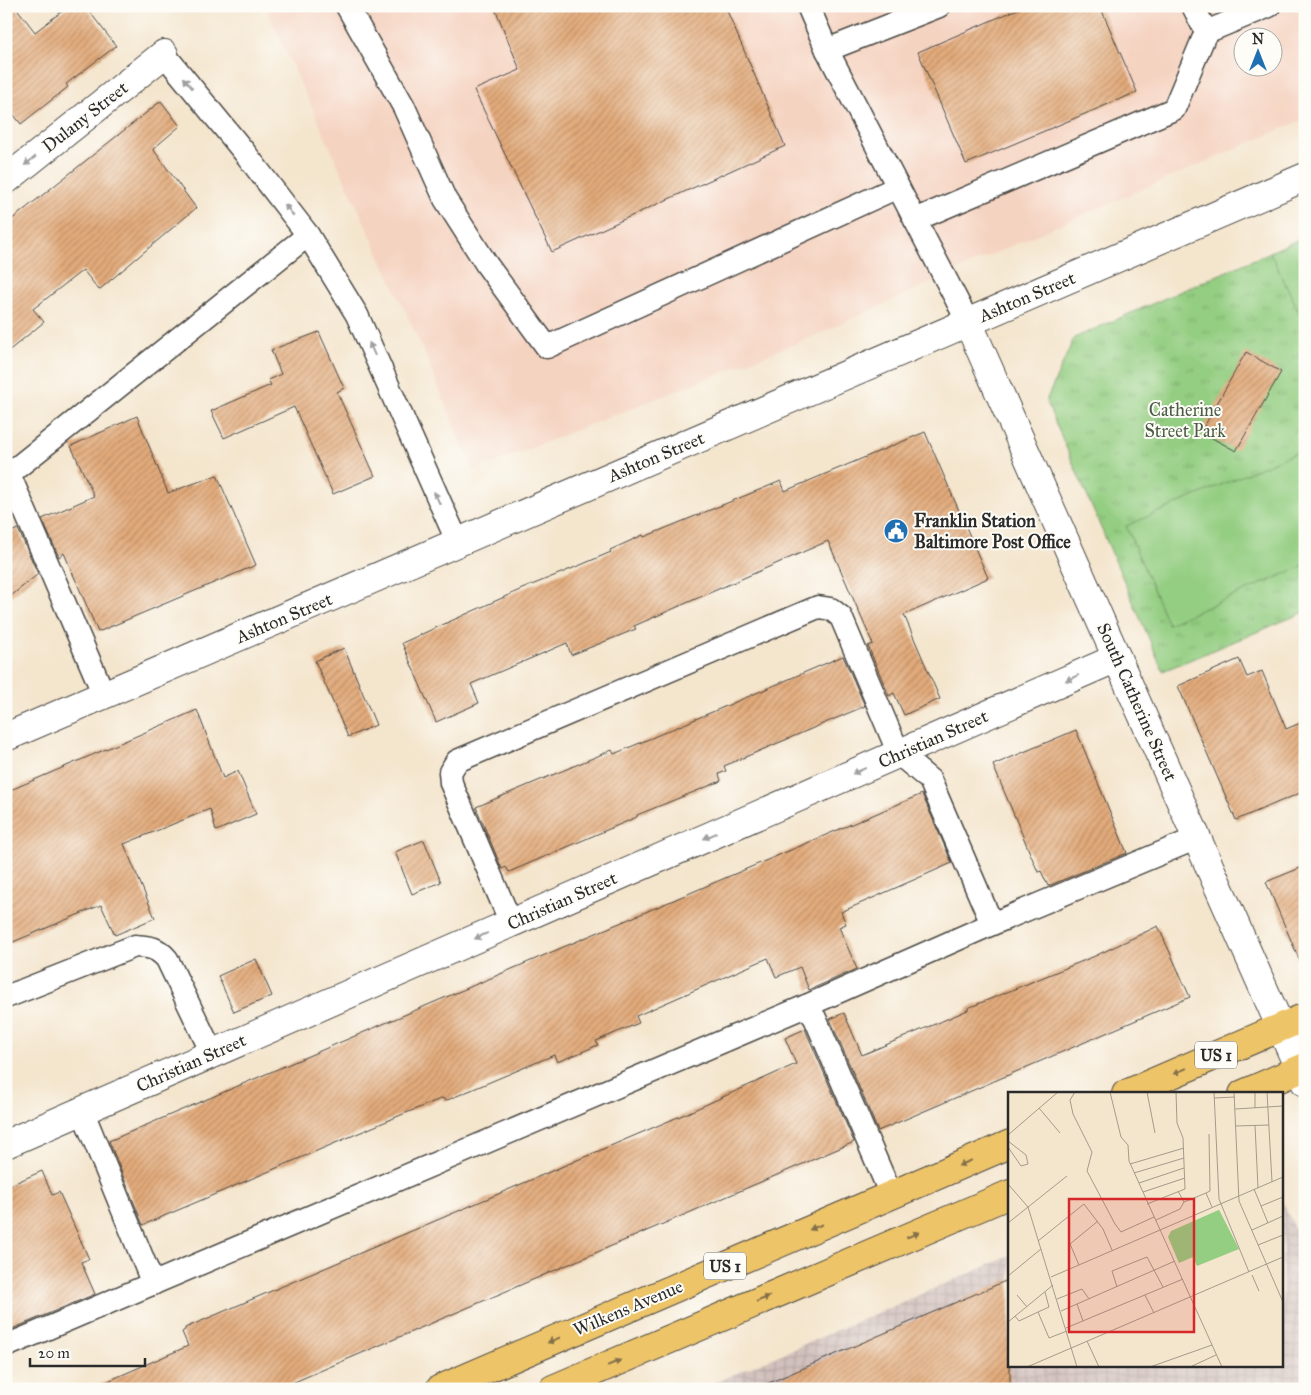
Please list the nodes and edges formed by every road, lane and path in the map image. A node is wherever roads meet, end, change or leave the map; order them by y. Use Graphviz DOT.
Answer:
graph roads {
  1 [pos="347,6"];
  2 [pos="808,6"];
  3 [pos="939,6"];
  4 [pos="1193,6"];
  5 [pos="1269,6"];
  6 [pos="1206,32"];
  7 [pos="827,50"];
  8 [pos="164,54"];
  9 [pos="1305,177"];
  10 [pos="6,180"];
  11 [pos="898,187"];
  12 [pos="915,220"];
  13 [pos="308,234"];
  14 [pos="968,322"];
  15 [pos="458,542"];
  16 [pos="1117,658"];
  17 [pos="104,695"];
  18 [pos="6,737"];
  19 [pos="899,754"];
  20 [pos="1197,838"];
  21 [pos="511,923"];
  22 [pos="992,924"];
  23 [pos="6,997"];
  24 [pos="806,1006"];
  25 [pos="1293,1022"];
  26 [pos="212,1053"];
  27 [pos="1303,1073"];
  28 [pos="1131,1092"];
  29 [pos="1249,1092"];
  30 [pos="82,1110"];
  31 [pos="6,1144"];
  32 [pos="1008,1145"];
  33 [pos="891,1195"];
  34 [pos="1008,1195"];
  35 [pos="153,1284"];
  36 [pos="6,1346"];
  37 [pos="440,1389"];
  38 [pos="553,1389"];
  1 -- 11 [label="lane"];
  2 -- 7 [label="lane"];
  3 -- 7 [label="lane"];
  4 -- 6 [label="lane"];
  5 -- 6 [label="lane"];
  6 -- 12 [label="lane"];
  7 -- 11 [label="lane"];
  8 -- 10 [label="street, Dulany Street, one-way"];
  13 -- 8 [label="lane, one-way"];
  9 -- 14 [label="street, Ashton Street"];
  11 -- 12 [label="lane"];
  12 -- 14 [label="lane"];
  15 -- 13 [label="lane, one-way"];
  13 -- 17 [label="lane"];
  14 -- 15 [label="street, Ashton Street"];
  14 -- 16 [label="street, South Catherine Street"];
  15 -- 17 [label="street, Ashton Street"];
  16 -- 19 [label="street, Christian Street, one-way"];
  16 -- 20 [label="street, South Catherine Street"];
  17 -- 18 [label="street, Ashton Street"];
  19 -- 21 [label="street, Christian Street, one-way"];
  19 -- 21 [label="lane"];
  19 -- 22 [label="lane"];
  20 -- 22 [label="lane"];
  20 -- 25 [label="street, South Catherine Street"];
  21 -- 26 [label="street, Christian Street, one-way"];
  22 -- 24 [label="lane"];
  23 -- 26 [label="lane"];
  24 -- 33 [label="lane"];
  24 -- 35 [label="lane"];
  25 -- 27 [label="street, South Catherine Street"];
  25 -- 28 [label="main road, US 1, one-way"];
  26 -- 30 [label="street, Christian Street"];
  27 -- 29 [label="main road, US 1"];
  30 -- 31 [label="street, Christian Street"];
  30 -- 35 [label="lane"];
  32 -- 33 [label="main road, Wilkens Avenue / US 1, one-way"];
  33 -- 37 [label="main road, Wilkens Avenue / US 1, one-way"];
  38 -- 34 [label="main road, US 1, one-way"];
  35 -- 36 [label="lane"];
}
